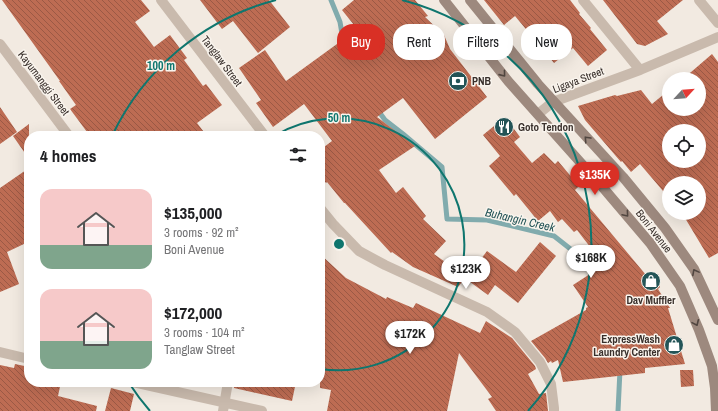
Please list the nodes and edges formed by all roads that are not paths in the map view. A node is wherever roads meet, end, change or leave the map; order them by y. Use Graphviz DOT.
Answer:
graph roads {
  1 [pos="160,0"];
  2 [pos="444,0"];
  3 [pos="470,0"];
  4 [pos="583,0"];
  5 [pos="699,0"];
  6 [pos="718,23"];
  7 [pos="718,37"];
  8 [pos="0,44"];
  9 [pos="640,70"];
  10 [pos="553,102"];
  11 [pos="538,114"];
  12 [pos="65,131"];
  13 [pos="261,131"];
  14 [pos="325,214"];
  15 [pos="718,320"];
  16 [pos="0,352"];
  17 [pos="24,358"];
  18 [pos="151,387"];
  19 [pos="227,387"];
  20 [pos="224,407"];
  21 [pos="262,411"];
  22 [pos="554,411"];
  23 [pos="716,411"];
  1 -- 13 [label="street, Tanglaw Street"];
  2 -- 11 [label="main road, Boni Avenue, one-way"];
  3 -- 10 [label="main road, Boni Avenue"];
  4 -- 9 [label="street"];
  5 -- 6 [label="street"];
  7 -- 9 [label="street, Ligaya Street"];
  8 -- 12 [label="street, Kayumanggi Street"];
  9 -- 10 [label="street, Ligaya Street"];
  10 -- 11 [label="street, Ligaya Street"];
  15 -- 10 [label="main road, Boni Avenue, one-way"];
  11 -- 23 [label="main road, Boni Avenue, one-way"];
  14 -- 22 [label="street"];
  16 -- 17 [label="street"];
  18 -- 20 [label="street"];
  19 -- 20 [label="street"];
  20 -- 21 [label="street"];
}
